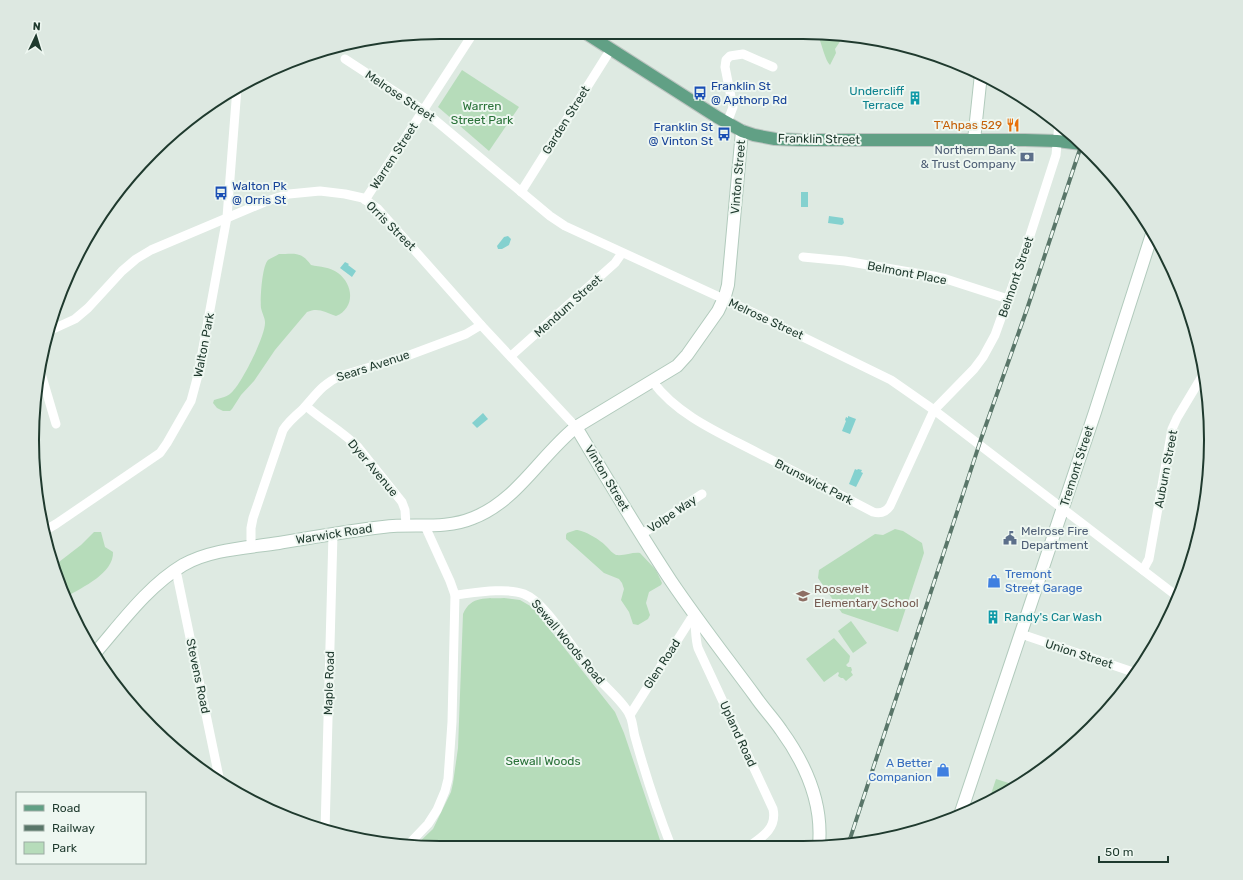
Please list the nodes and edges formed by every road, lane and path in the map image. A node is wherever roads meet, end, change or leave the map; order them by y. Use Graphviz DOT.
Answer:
graph roads {
  1 [pos="470,39"];
  2 [pos="595,39"];
  3 [pos="611,49"];
  4 [pos="345,59"];
  5 [pos="774,67"];
  6 [pos="980,80"];
  7 [pos="236,95"];
  8 [pos="424,110"];
  9 [pos="727,123"];
  10 [pos="742,131"];
  11 [pos="1059,132"];
  12 [pos="974,140"];
  13 [pos="1058,141"];
  14 [pos="1071,143"];
  15 [pos="521,192"];
  16 [pos="366,200"];
  17 [pos="227,218"];
  18 [pos="1153,245"];
  19 [pos="622,253"];
  20 [pos="803,257"];
  21 [pos="724,299"];
  22 [pos="1008,299"];
  23 [pos="481,325"];
  24 [pos="55,328"];
  25 [pos="511,356"];
  26 [pos="1200,380"];
  27 [pos="43,381"];
  28 [pos="653,382"];
  29 [pos="306,406"];
  30 [pos="934,410"];
  31 [pos="56,424"];
  32 [pos="576,427"];
  33 [pos="702,494"];
  34 [pos="1062,509"];
  35 [pos="406,525"];
  36 [pos="425,526"];
  37 [pos="49,528"];
  38 [pos="333,534"];
  39 [pos="642,534"];
  40 [pos="251,547"];
  41 [pos="176,570"];
  42 [pos="1143,570"];
  43 [pos="1173,593"];
  44 [pos="455,595"];
  45 [pos="694,614"];
  46 [pos="1021,634"];
  47 [pos="99,649"];
  48 [pos="1130,671"];
  49 [pos="630,715"];
  50 [pos="218,774"];
  51 [pos="963,807"];
  52 [pos="325,824"];
  53 [pos="413,840"];
  54 [pos="819,840"];
  55 [pos="669,841"];
  56 [pos="757,841"];
  1 -- 8 [label="street, Warren Street"];
  2 -- 3 [label="main road, Franklin Street"];
  3 -- 9 [label="main road, Franklin Street"];
  3 -- 15 [label="street, Garden Street"];
  4 -- 8 [label="street, Melrose Street"];
  5 -- 9 [label="street"];
  6 -- 12 [label="street"];
  7 -- 17 [label="street, Walton Park"];
  8 -- 15 [label="street, Melrose Street"];
  8 -- 16 [label="street, Warren Street"];
  9 -- 10 [label="main road, Franklin Street"];
  10 -- 12 [label="main road, Franklin Street"];
  10 -- 21 [label="street, Vinton Street"];
  11 -- 13 [label="street, Belmont Street"];
  12 -- 13 [label="main road, Franklin Street"];
  13 -- 14 [label="main road, Franklin Street"];
  13 -- 22 [label="street, Belmont Street"];
  15 -- 19 [label="street, Melrose Street"];
  16 -- 17 [label="street, Orris Street"];
  16 -- 23 [label="street, Orris Street"];
  17 -- 24 [label="street, Orris Street"];
  17 -- 37 [label="street, Walton Park"];
  18 -- 34 [label="street, Tremont Street"];
  19 -- 21 [label="street, Melrose Street"];
  19 -- 25 [label="street, Mendum Street"];
  20 -- 22 [label="street, Belmont Place"];
  21 -- 28 [label="street, Vinton Street"];
  21 -- 30 [label="street, Melrose Street"];
  22 -- 30 [label="street, Belmont Street"];
  23 -- 25 [label="street, Orris Street"];
  23 -- 29 [label="street, Sears Avenue"];
  25 -- 32 [label="street, Orris Street"];
  26 -- 42 [label="street, Auburn Street"];
  27 -- 31 [label="street"];
  28 -- 30 [label="street, Brunswick Park"];
  28 -- 32 [label="street, Vinton Street"];
  29 -- 35 [label="street, Dyer Avenue"];
  29 -- 40 [label="street, Sears Avenue"];
  30 -- 34 [label="street, Melrose Street"];
  32 -- 36 [label="street, Warwick Road"];
  32 -- 39 [label="street, Vinton Street"];
  33 -- 39 [label="street, Volpe Way"];
  34 -- 42 [label="street, Melrose Street"];
  34 -- 46 [label="street, Tremont Street"];
  35 -- 36 [label="street, Warwick Road"];
  35 -- 38 [label="street, Warwick Road"];
  36 -- 44 [label="street"];
  38 -- 40 [label="street, Warwick Road"];
  38 -- 52 [label="street, Maple Road"];
  39 -- 45 [label="street, Vinton Street"];
  40 -- 41 [label="street, Warwick Road"];
  41 -- 47 [label="street, Warwick Road"];
  41 -- 50 [label="street, Stevens Road"];
  42 -- 43 [label="street, Melrose Street"];
  44 -- 49 [label="street, Sewall Woods Road"];
  44 -- 53 [label="street"];
  45 -- 49 [label="street, Glen Road"];
  45 -- 54 [label="street, Vinton Street"];
  45 -- 56 [label="street, Upland Road"];
  46 -- 48 [label="street, Union Street"];
  46 -- 51 [label="street, Tremont Street"];
  49 -- 55 [label="street, Sewall Woods Road"];
}
